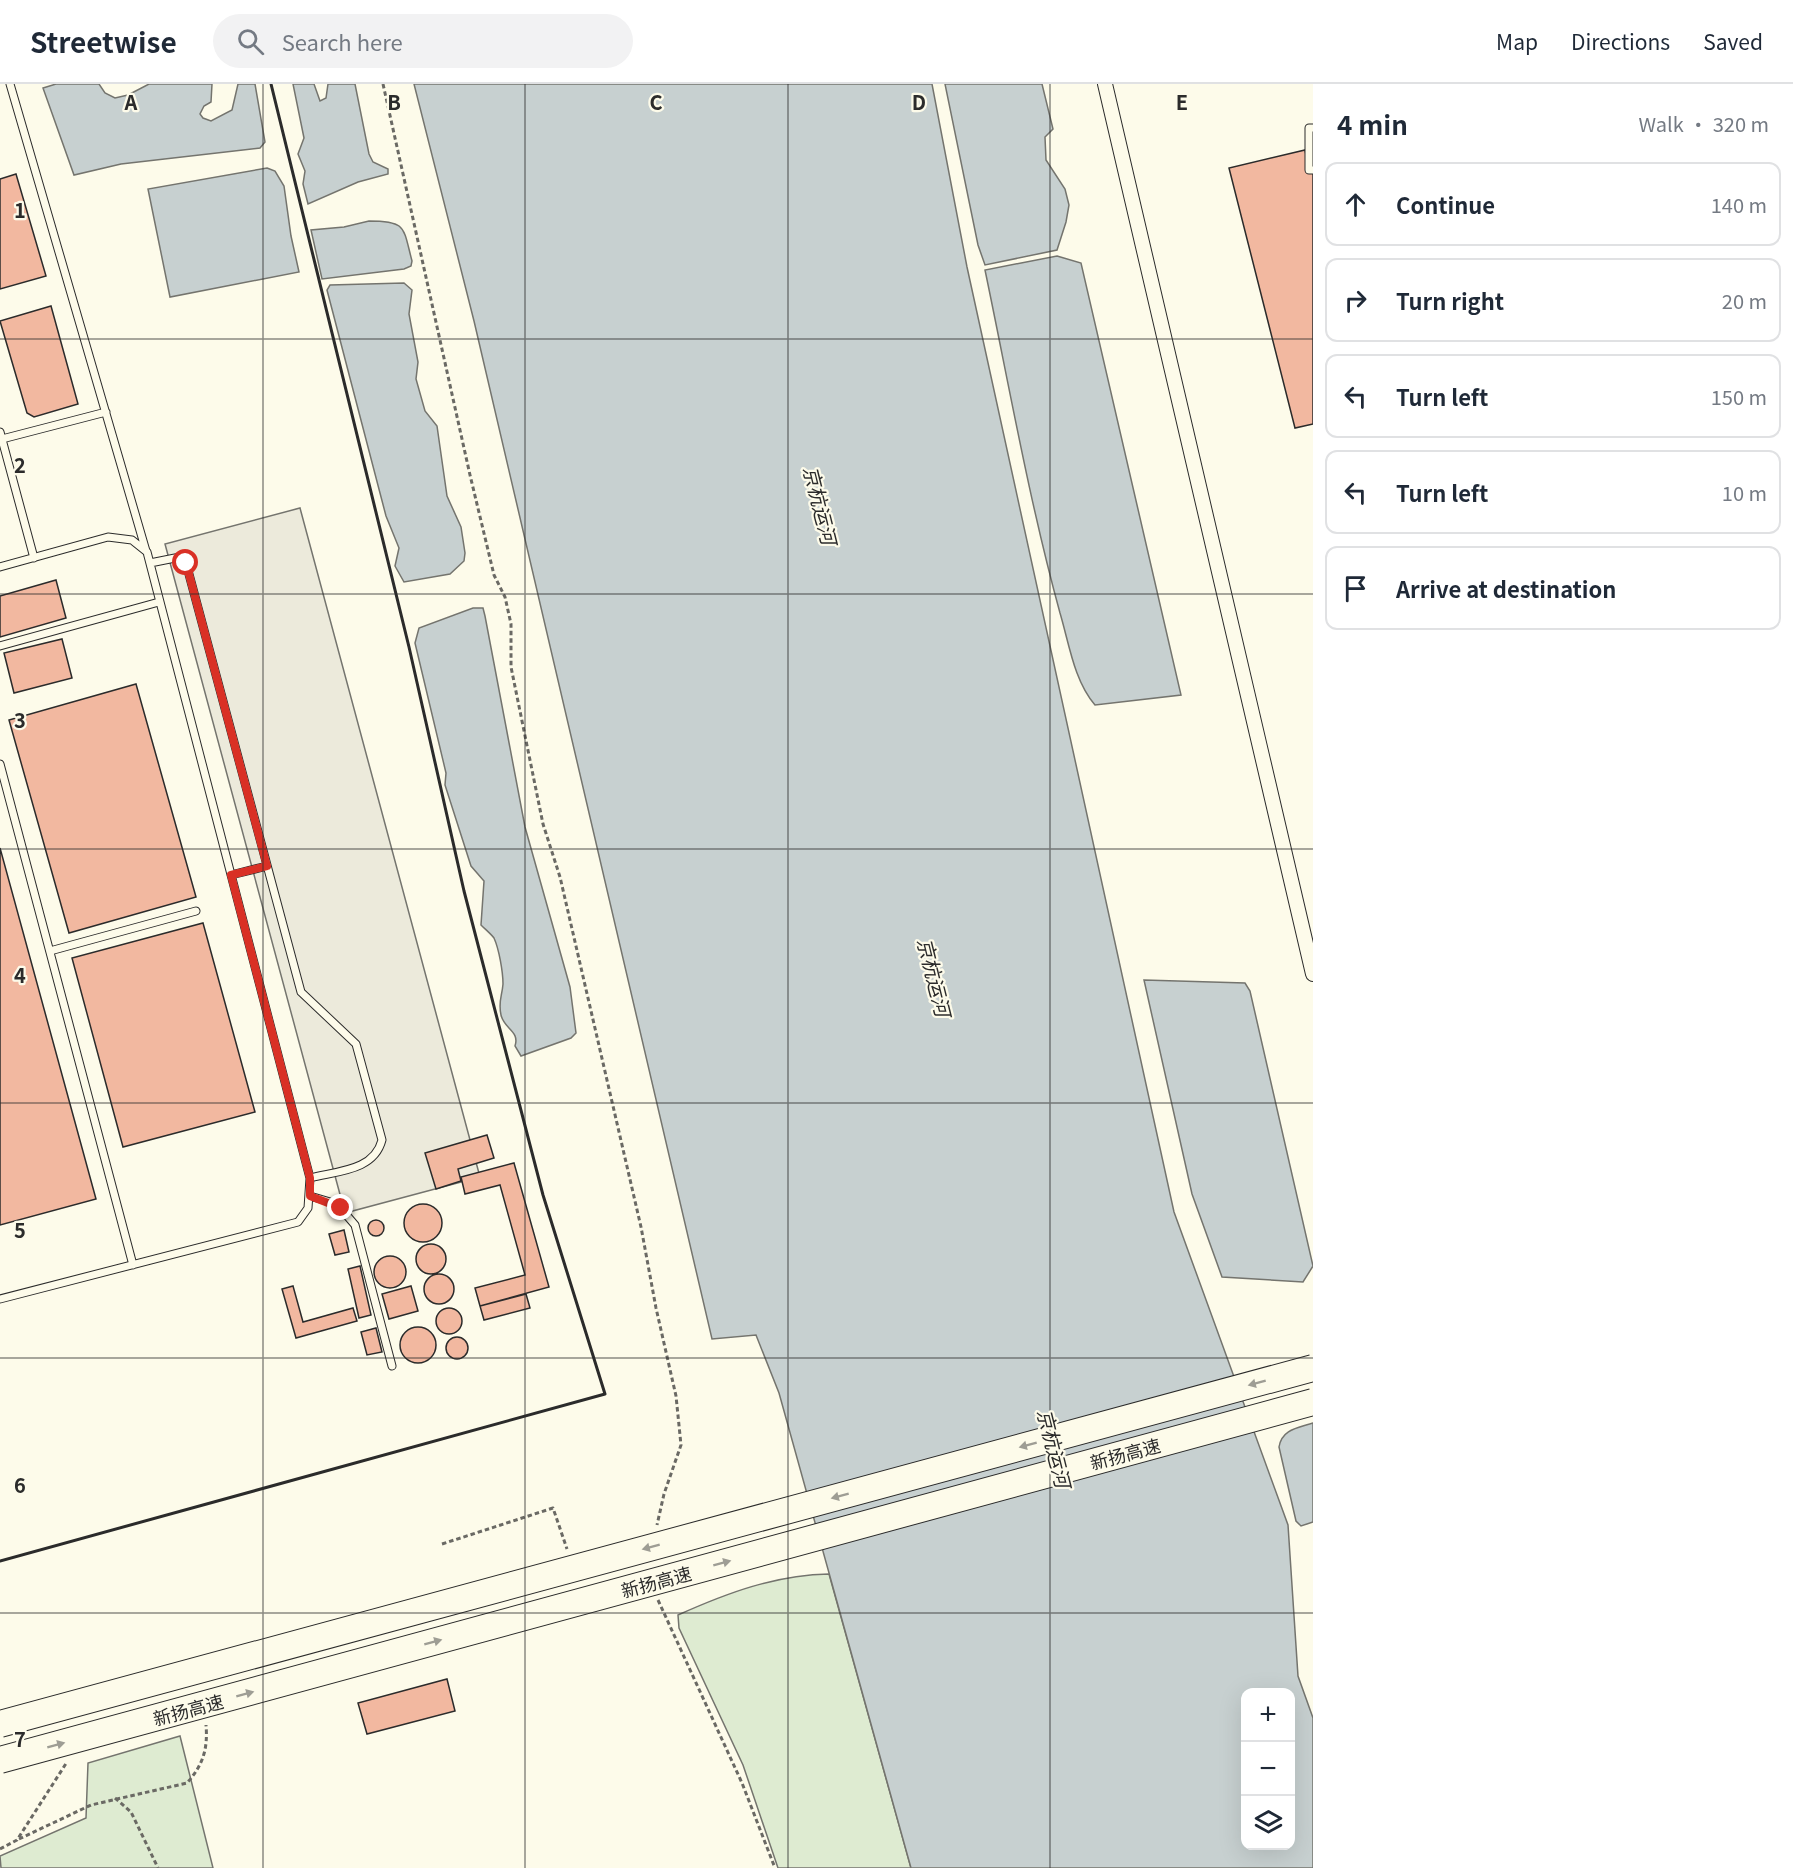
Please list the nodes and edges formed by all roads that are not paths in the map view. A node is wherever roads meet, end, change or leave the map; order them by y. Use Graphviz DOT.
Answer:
graph roads {
  1 [pos="10,84"];
  2 [pos="1105,84"];
  3 [pos="1313,128"];
  4 [pos="1313,170"];
  5 [pos="106,412"];
  6 [pos="1,435"];
  7 [pos="147,552"];
  8 [pos="34,558"];
  9 [pos="150,563"];
  10 [pos="0,567"];
  11 [pos="159,602"];
  12 [pos="0,646"];
  13 [pos="0,764"];
  14 [pos="267,866"];
  15 [pos="231,875"];
  16 [pos="196,911"];
  17 [pos="50,951"];
  18 [pos="1313,974"];
  19 [pos="310,1178"];
  20 [pos="310,1196"];
  21 [pos="133,1264"];
  22 [pos="0,1299"];
  23 [pos="392,1366"];
  24 [pos="1313,1368"];
  25 [pos="1313,1402"];
  26 [pos="0,1724"];
  27 [pos="0,1760"];
  1 -- 5 [label="lane"];
  2 -- 18 [label="street"];
  3 -- 4 [label="lane"];
  5 -- 6 [label="lane"];
  5 -- 7 [label="lane"];
  6 -- 8 [label="lane"];
  7 -- 8 [label="lane"];
  7 -- 9 [label="lane"];
  8 -- 10 [label="lane"];
  9 -- 11 [label="lane"];
  9 -- 14 [label="lane"];
  11 -- 12 [label="lane"];
  11 -- 15 [label="lane"];
  13 -- 17 [label="lane"];
  14 -- 15 [label="lane"];
  14 -- 19 [label="lane"];
  15 -- 19 [label="lane"];
  16 -- 17 [label="lane"];
  17 -- 21 [label="lane"];
  19 -- 20 [label="lane"];
  20 -- 21 [label="lane"];
  20 -- 23 [label="lane"];
  21 -- 22 [label="lane"];
  24 -- 26 [label="highway, 新扬高速, one-way, bridge"];
  27 -- 25 [label="highway, 新扬高速, one-way, bridge"];
}
